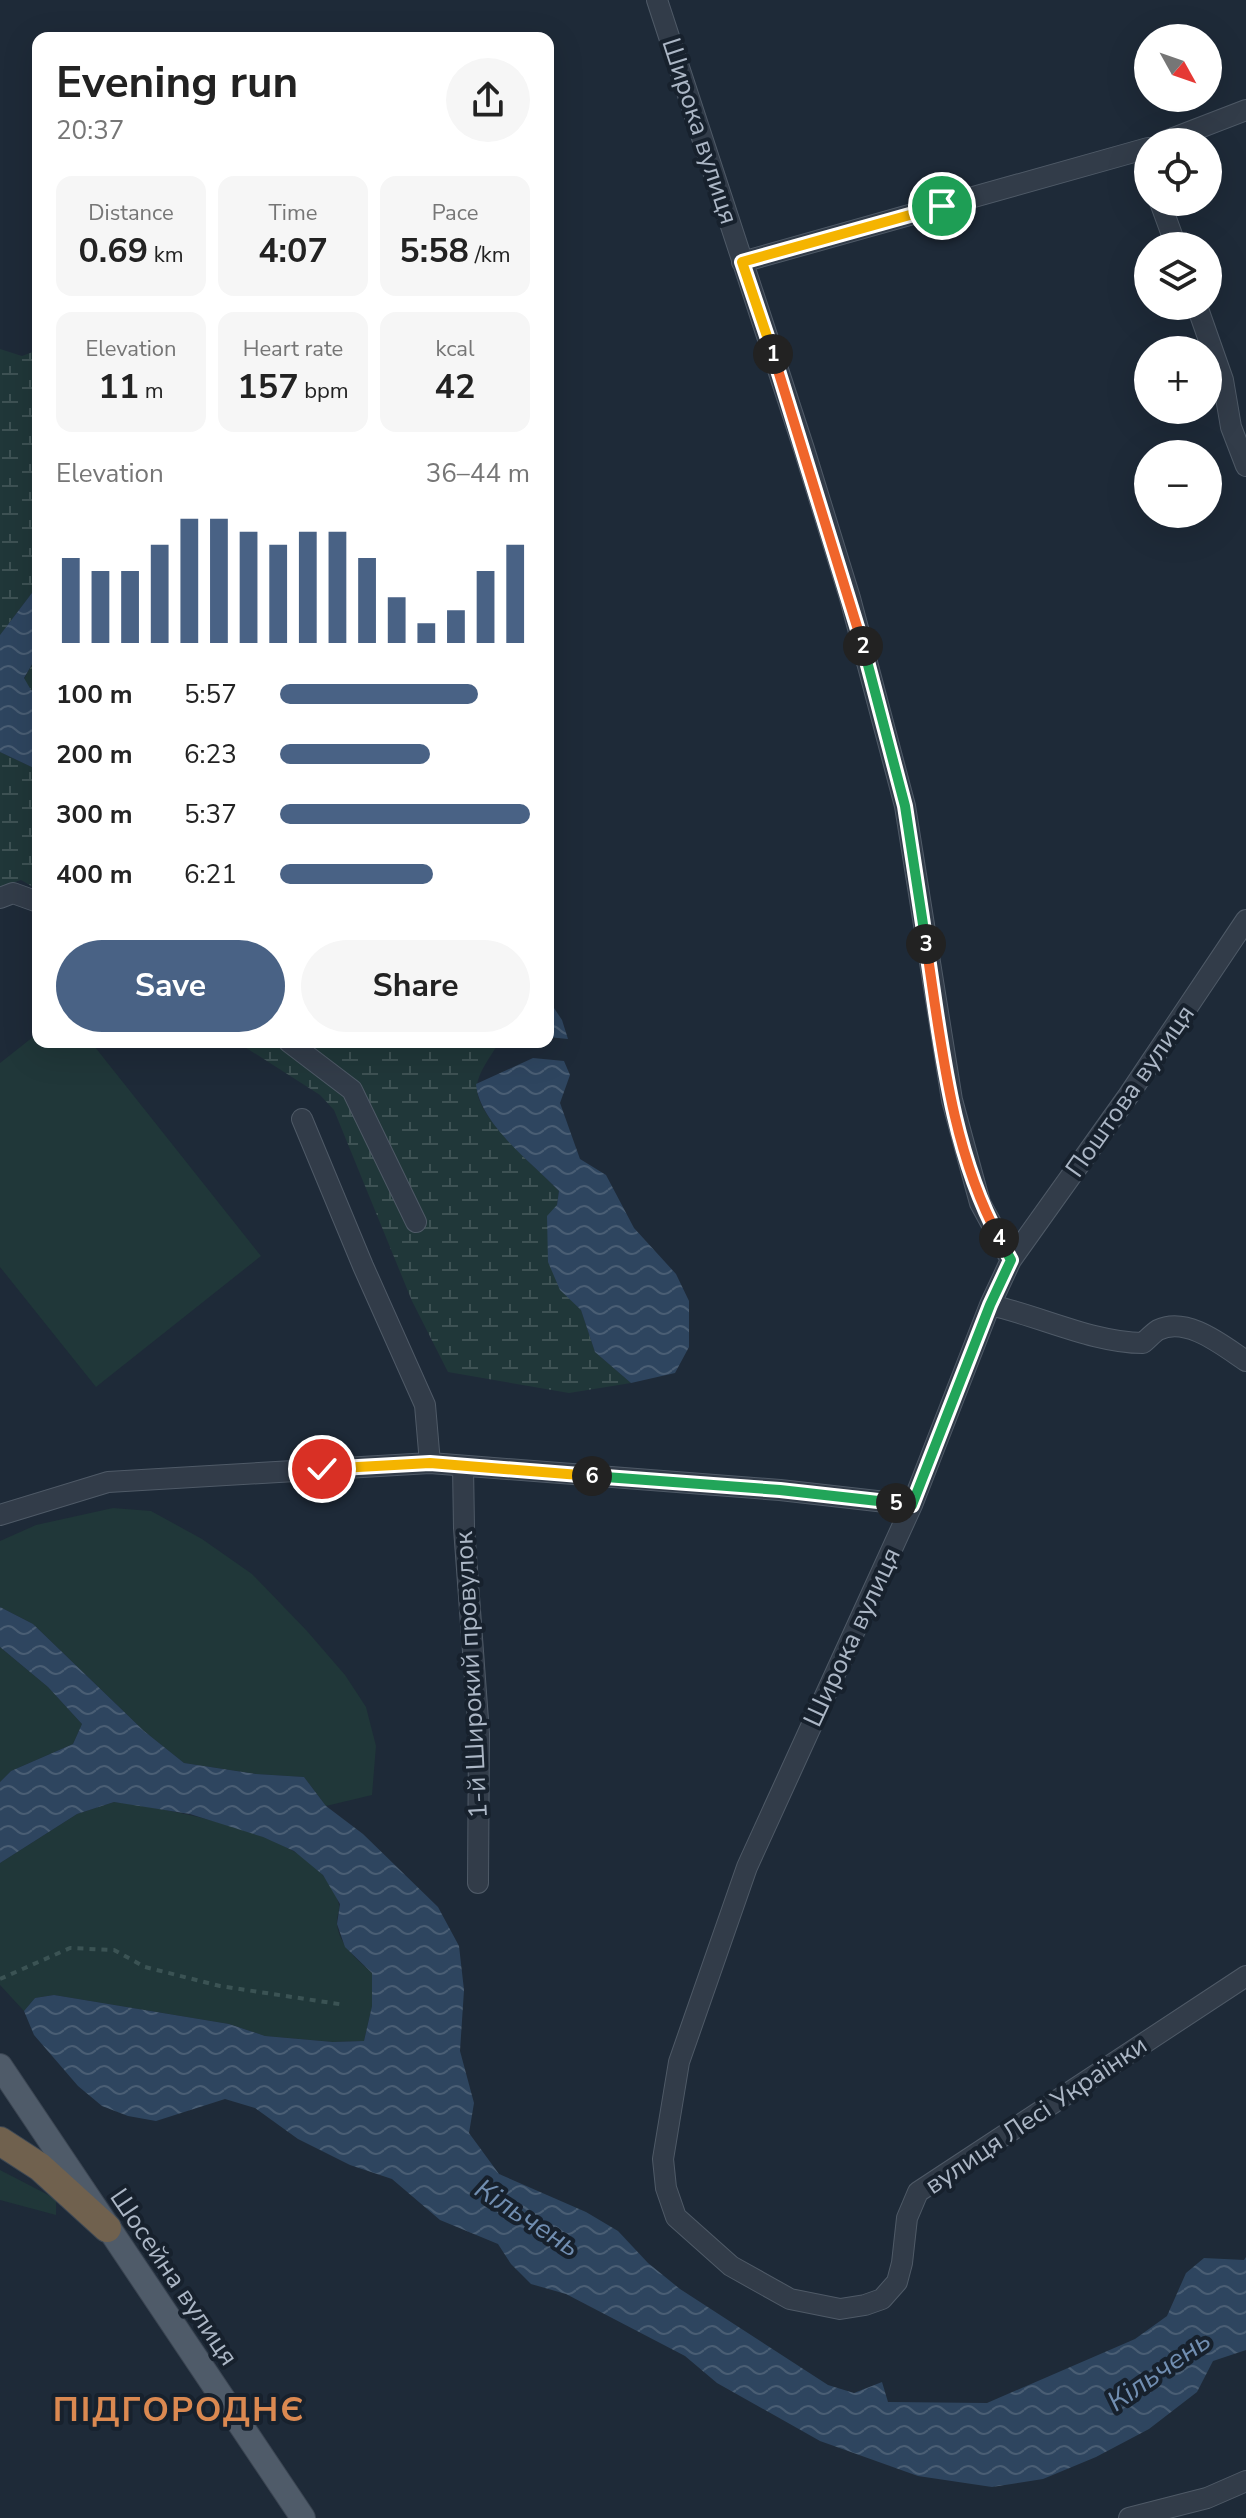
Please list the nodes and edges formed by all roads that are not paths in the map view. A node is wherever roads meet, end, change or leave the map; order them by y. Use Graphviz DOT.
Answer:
graph roads {
  1 [pos="657,0"];
  2 [pos="1246,110"];
  3 [pos="1199,128"];
  4 [pos="1134,158"];
  5 [pos="742,262"];
  6 [pos="1202,320"];
  7 [pos="1246,466"];
  8 [pos="0,898"];
  9 [pos="32,900"];
  10 [pos="1246,920"];
  11 [pos="297,1048"];
  12 [pos="302,1119"];
  13 [pos="416,1222"];
  14 [pos="1011,1260"];
  15 [pos="990,1305"];
  16 [pos="1246,1361"];
  17 [pos="430,1463"];
  18 [pos="463,1466"];
  19 [pos="912,1505"];
  20 [pos="0,1515"];
  21 [pos="478,1883"];
  22 [pos="1246,1976"];
  23 [pos="0,2066"];
  24 [pos="0,2141"];
  25 [pos="676,2217"];
  26 [pos="107,2228"];
  27 [pos="1246,2481"];
  28 [pos="303,2518"];
  29 [pos="1129,2518"];
  1 -- 5 [label="street, Широка вулиця"];
  2 -- 3 [label="street"];
  4 -- 5 [label="street"];
  5 -- 14 [label="street, Широка вулиця"];
  6 -- 7 [label="street"];
  8 -- 9 [label="street"];
  10 -- 14 [label="street, Поштова вулиця"];
  11 -- 13 [label="street"];
  12 -- 17 [label="street"];
  14 -- 15 [label="street, Широка вулиця"];
  15 -- 16 [label="street"];
  15 -- 19 [label="street, Широка вулиця"];
  17 -- 18 [label="street"];
  17 -- 20 [label="street"];
  18 -- 19 [label="street"];
  18 -- 21 [label="street, 1-й Широкий провулок"];
  19 -- 25 [label="street, Широка вулиця"];
  22 -- 25 [label="street, вулиця Лесі Українки"];
  23 -- 26 [label="main road, Шосейна вулиця"];
  24 -- 26 [label="highway"];
  26 -- 28 [label="main road, Шосейна вулиця"];
  27 -- 29 [label="street"];
}
